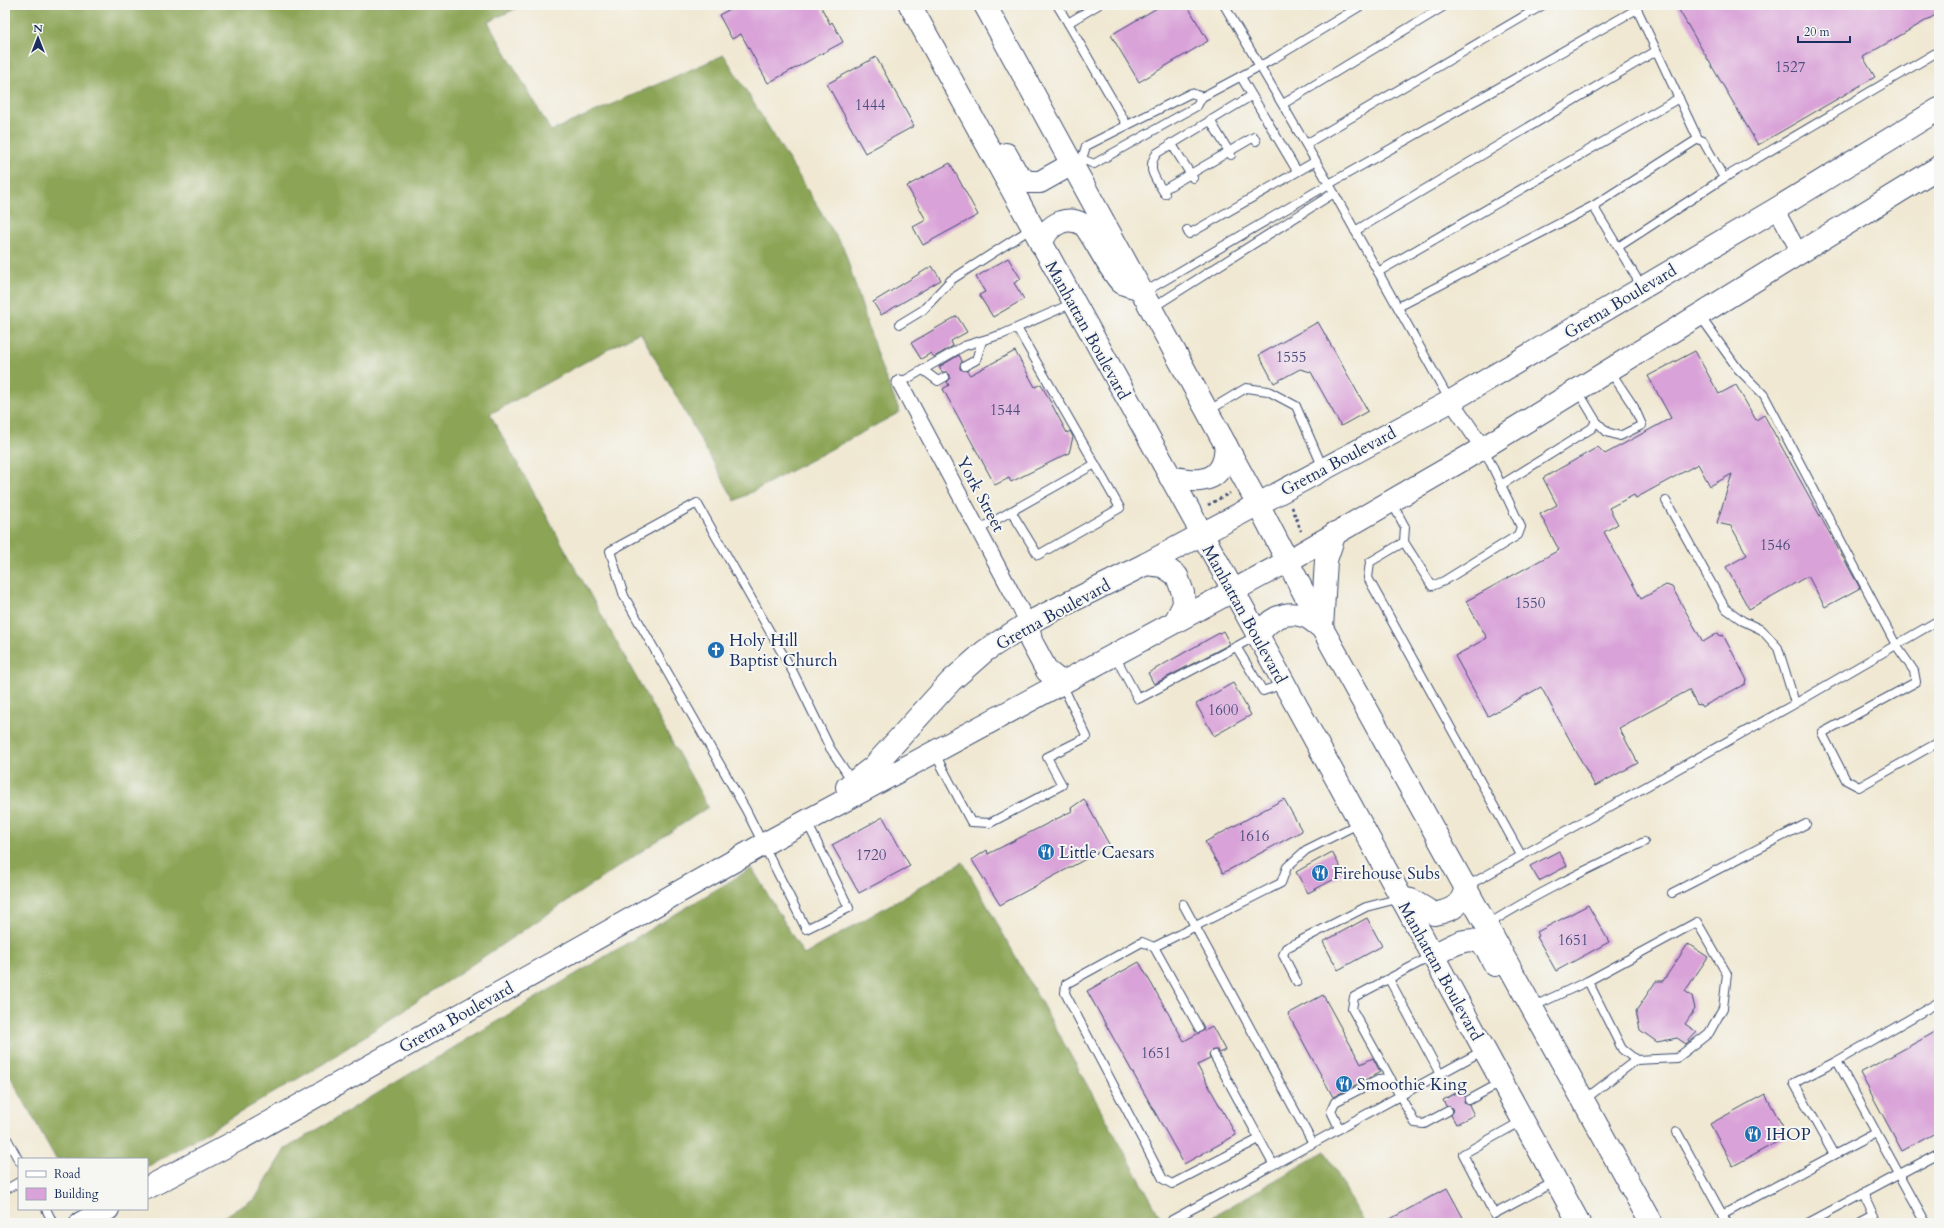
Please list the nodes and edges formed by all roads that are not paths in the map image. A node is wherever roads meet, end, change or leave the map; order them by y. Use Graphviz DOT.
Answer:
graph roads {
  1 [pos="910,5"];
  2 [pos="985,5"];
  3 [pos="1057,5"];
  4 [pos="1098,5"];
  5 [pos="1362,5"];
  6 [pos="1446,5"];
  7 [pos="1543,5"];
  8 [pos="1227,6"];
  9 [pos="1636,7"];
  10 [pos="1068,23"];
  11 [pos="1656,51"];
  12 [pos="1939,51"];
  13 [pos="1260,66"];
  14 [pos="1241,77"];
  15 [pos="956,88"];
  16 [pos="1251,96"];
  17 [pos="1202,97"];
  18 [pos="1678,98"];
  19 [pos="1283,104"];
  20 [pos="1939,109"];
  21 [pos="1210,120"];
  22 [pos="1127,125"];
  23 [pos="1255,139"];
  24 [pos="1698,139"];
  25 [pos="1171,143"];
  26 [pos="1306,144"];
  27 [pos="1230,153"];
  28 [pos="1077,161"];
  29 [pos="1316,161"];
  30 [pos="1939,167"];
  31 [pos="1297,171"];
  32 [pos="1192,176"];
  33 [pos="1724,178"];
  34 [pos="1329,184"];
  35 [pos="1334,193"];
  36 [pos="1593,206"];
  37 [pos="1776,209"];
  38 [pos="1187,230"];
  39 [pos="1356,231"];
  40 [pos="1037,236"];
  41 [pos="1618,247"];
  42 [pos="1799,252"];
  43 [pos="1378,272"];
  44 [pos="1642,288"];
  45 [pos="1145,297"];
  46 [pos="1074,303"];
  47 [pos="1398,307"];
  48 [pos="1699,314"];
  49 [pos="900,324"];
  50 [pos="1017,328"];
  51 [pos="982,341"];
  52 [pos="965,366"];
  53 [pos="923,370"];
  54 [pos="1610,370"];
  55 [pos="945,377"];
  56 [pos="900,383"];
  57 [pos="1578,390"];
  58 [pos="1450,401"];
  59 [pos="1207,412"];
  60 [pos="1596,421"];
  61 [pos="1226,445"];
  62 [pos="1483,448"];
  63 [pos="1095,464"];
  64 [pos="1323,469"];
  65 [pos="1170,477"];
  66 [pos="1501,485"];
  67 [pos="1391,501"];
  68 [pos="1666,501"];
  69 [pos="1258,504"];
  70 [pos="1011,511"];
  71 [pos="978,530"];
  72 [pos="1335,533"];
  73 [pos="1200,534"];
  74 [pos="1404,542"];
  75 [pos="1288,561"];
  76 [pos="1146,564"];
  77 [pos="1234,592"];
  78 [pos="1176,620"];
  79 [pos="1939,620"];
  80 [pos="1028,623"];
  81 [pos="1322,628"];
  82 [pos="1258,636"];
  83 [pos="1896,645"];
  84 [pos="1237,648"];
  85 [pos="1114,653"];
  86 [pos="1061,682"];
  87 [pos="1284,684"];
  88 [pos="1795,703"];
  89 [pos="1939,742"];
  90 [pos="934,751"];
  91 [pos="853,782"];
  92 [pos="806,821"];
  93 [pos="1360,823"];
  94 [pos="1806,824"];
  95 [pos="1644,842"];
  96 [pos="764,844"];
  97 [pos="1521,855"];
  98 [pos="1466,886"];
  99 [pos="1672,893"];
  100 [pos="1401,898"];
  101 [pos="1183,904"];
  102 [pos="1486,925"];
  103 [pos="1195,926"];
  104 [pos="1154,947"];
  105 [pos="1433,956"];
  106 [pos="1389,979"];
  107 [pos="1588,981"];
  108 [pos="1296,982"];
  109 [pos="1939,1002"];
  110 [pos="1532,1008"];
  111 [pos="1199,1028"];
  112 [pos="1484,1050"];
  113 [pos="1214,1055"];
  114 [pos="1636,1060"];
  115 [pos="1837,1061"];
  116 [pos="1440,1074"];
  117 [pos="1391,1079"];
  118 [pos="1502,1082"];
  119 [pos="1400,1095"];
  120 [pos="1469,1100"];
  121 [pos="1583,1101"];
  122 [pos="1448,1111"];
  123 [pos="1523,1121"];
  124 [pos="1339,1128"];
  125 [pos="1676,1132"];
  126 [pos="1876,1133"];
  127 [pos="5,1136"];
  128 [pos="1259,1139"];
  129 [pos="1312,1142"];
  130 [pos="1939,1153"];
  131 [pos="1834,1155"];
  132 [pos="18,1159"];
  133 [pos="1273,1164"];
  134 [pos="1898,1174"];
  135 [pos="1556,1181"];
  136 [pos="18,1183"];
  137 [pos="148,1187"];
  138 [pos="5,1190"];
  139 [pos="1863,1193"];
  140 [pos="46,1210"];
  141 [pos="106,1210"];
  142 [pos="1722,1215"];
  143 [pos="1876,1219"];
  144 [pos="1172,1220"];
  145 [pos="53,1223"];
  146 [pos="81,1223"];
  147 [pos="1578,1223"];
  148 [pos="1650,1223"];
  149 [pos="1727,1223"];
  150 [pos="1808,1223"];
  151 [pos="1861,1223"];
  152 [pos="1926,1223"];
  1 -- 15 [label="street, Manhattan Boulevard"];
  2 -- 28 [label="street"];
  3 -- 10 [label="lane"];
  4 -- 10 [label="lane"];
  5 -- 13 [label="lane"];
  6 -- 19 [label="lane"];
  7 -- 26 [label="lane"];
  8 -- 13 [label="lane"];
  9 -- 11 [label="lane"];
  9 -- 34 [label="lane"];
  10 -- 22 [label="lane"];
  11 -- 18 [label="lane"];
  11 -- 39 [label="lane"];
  12 -- 33 [label="lane"];
  13 -- 14 [label="lane"];
  13 -- 19 [label="lane"];
  14 -- 16 [label="lane"];
  14 -- 17 [label="lane"];
  15 -- 28 [label="street"];
  15 -- 40 [label="street, Manhattan Boulevard"];
  16 -- 21 [label="lane"];
  16 -- 31 [label="lane"];
  17 -- 22 [label="lane"];
  17 -- 28 [label="lane"];
  18 -- 24 [label="lane"];
  18 -- 43 [label="lane"];
  19 -- 26 [label="lane"];
  20 -- 37 [label="street, Gretna Boulevard"];
  21 -- 25 [label="lane"];
  21 -- 27 [label="lane"];
  22 -- 28 [label="lane"];
  23 -- 27 [label="lane"];
  24 -- 33 [label="lane"];
  24 -- 36 [label="lane"];
  25 -- 32 [label="lane"];
  25 -- 32 [label="lane"];
  26 -- 29 [label="lane"];
  27 -- 32 [label="lane"];
  28 -- 45 [label="street"];
  29 -- 31 [label="lane"];
  29 -- 34 [label="lane"];
  30 -- 42 [label="street, Gretna Boulevard"];
  31 -- 38 [label="lane"];
  33 -- 41 [label="lane"];
  34 -- 35 [label="lane"];
  34 -- 45 [label="lane"];
  35 -- 39 [label="lane"];
  35 -- 45 [label="lane"];
  36 -- 41 [label="lane"];
  36 -- 47 [label="lane"];
  37 -- 42 [label="street"];
  37 -- 44 [label="street, Gretna Boulevard"];
  39 -- 43 [label="lane"];
  40 -- 45 [label="street"];
  40 -- 46 [label="street, Manhattan Boulevard"];
  40 -- 49 [label="lane"];
  41 -- 44 [label="lane"];
  42 -- 48 [label="street, Gretna Boulevard"];
  43 -- 47 [label="lane"];
  44 -- 58 [label="street, Gretna Boulevard"];
  45 -- 59 [label="street"];
  46 -- 50 [label="lane"];
  46 -- 65 [label="street, Manhattan Boulevard"];
  47 -- 58 [label="lane"];
  48 -- 54 [label="street, Gretna Boulevard"];
  48 -- 83 [label="lane"];
  50 -- 51 [label="lane"];
  50 -- 63 [label="lane"];
  51 -- 52 [label="lane"];
  51 -- 53 [label="lane"];
  53 -- 55 [label="lane"];
  53 -- 56 [label="lane"];
  54 -- 57 [label="street, Gretna Boulevard"];
  54 -- 60 [label="lane"];
  56 -- 71 [label="street, York Street"];
  57 -- 60 [label="lane"];
  57 -- 62 [label="street, Gretna Boulevard"];
  58 -- 62 [label="street"];
  58 -- 64 [label="street, Gretna Boulevard"];
  59 -- 61 [label="street"];
  59 -- 64 [label="lane"];
  60 -- 66 [label="lane"];
  61 -- 65 [label="street"];
  61 -- 69 [label="street"];
  62 -- 66 [label="lane"];
  62 -- 67 [label="street, Gretna Boulevard"];
  63 -- 70 [label="lane"];
  63 -- 70 [label="lane"];
  64 -- 69 [label="street, Gretna Boulevard"];
  65 -- 73 [label="street, Manhattan Boulevard"];
  66 -- 74 [label="lane"];
  67 -- 72 [label="street, Gretna Boulevard"];
  67 -- 74 [label="lane"];
  68 -- 88 [label="lane"];
  69 -- 73 [label="street, Gretna Boulevard"];
  69 -- 75 [label="street"];
  70 -- 71 [label="lane"];
  71 -- 80 [label="street, York Street"];
  72 -- 75 [label="street, Gretna Boulevard"];
  72 -- 81 [label="street"];
  73 -- 76 [label="street, Gretna Boulevard"];
  73 -- 77 [label="street, Manhattan Boulevard"];
  74 -- 97 [label="lane"];
  75 -- 77 [label="street, Gretna Boulevard"];
  75 -- 81 [label="street"];
  76 -- 78 [label="street"];
  76 -- 80 [label="street, Gretna Boulevard"];
  77 -- 78 [label="street, Gretna Boulevard"];
  77 -- 82 [label="street, Manhattan Boulevard"];
  78 -- 85 [label="street, Gretna Boulevard"];
  79 -- 83 [label="lane"];
  80 -- 86 [label="street"];
  80 -- 91 [label="street, Gretna Boulevard"];
  81 -- 82 [label="street"];
  81 -- 98 [label="street"];
  82 -- 84 [label="lane"];
  82 -- 87 [label="street, Manhattan Boulevard"];
  83 -- 88 [label="lane"];
  83 -- 89 [label="lane"];
  84 -- 85 [label="lane"];
  84 -- 87 [label="lane"];
  85 -- 86 [label="street, Gretna Boulevard"];
  86 -- 90 [label="street, Gretna Boulevard"];
  86 -- 90 [label="lane"];
  87 -- 93 [label="street, Manhattan Boulevard"];
  88 -- 97 [label="lane"];
  90 -- 92 [label="street, Gretna Boulevard"];
  91 -- 96 [label="street, Gretna Boulevard"];
  91 -- 96 [label="lane"];
  92 -- 96 [label="street, Gretna Boulevard"];
  92 -- 96 [label="lane"];
  93 -- 100 [label="street, Manhattan Boulevard"];
  93 -- 103 [label="lane"];
  94 -- 99 [label="lane"];
  95 -- 102 [label="lane"];
  96 -- 137 [label="street, Gretna Boulevard"];
  97 -- 98 [label="lane"];
  98 -- 100 [label="street"];
  98 -- 102 [label="street"];
  100 -- 105 [label="street, Manhattan Boulevard"];
  100 -- 108 [label="lane"];
  101 -- 103 [label="lane"];
  102 -- 110 [label="street"];
  103 -- 104 [label="lane"];
  103 -- 129 [label="lane"];
  104 -- 111 [label="lane"];
  104 -- 128 [label="lane"];
  105 -- 106 [label="lane"];
  105 -- 110 [label="street"];
  105 -- 112 [label="street, Manhattan Boulevard"];
  106 -- 116 [label="lane"];
  106 -- 117 [label="lane"];
  107 -- 110 [label="lane"];
  107 -- 114 [label="lane"];
  107 -- 114 [label="lane"];
  109 -- 115 [label="lane"];
  110 -- 121 [label="street"];
  112 -- 116 [label="lane"];
  112 -- 118 [label="street, Manhattan Boulevard"];
  113 -- 128 [label="lane"];
  114 -- 121 [label="lane"];
  115 -- 126 [label="lane"];
  115 -- 131 [label="lane"];
  116 -- 119 [label="lane"];
  117 -- 119 [label="lane"];
  117 -- 124 [label="lane"];
  118 -- 120 [label="lane"];
  118 -- 123 [label="street, Manhattan Boulevard"];
  119 -- 122 [label="lane"];
  119 -- 124 [label="lane"];
  121 -- 148 [label="street"];
  123 -- 135 [label="street, Manhattan Boulevard"];
  123 -- 135 [label="lane"];
  124 -- 129 [label="lane"];
  125 -- 142 [label="lane"];
  126 -- 131 [label="lane"];
  126 -- 134 [label="lane"];
  127 -- 132 [label="lane"];
  128 -- 133 [label="lane"];
  129 -- 133 [label="lane"];
  130 -- 134 [label="lane"];
  131 -- 142 [label="lane"];
  133 -- 144 [label="lane"];
  134 -- 139 [label="lane"];
  134 -- 152 [label="lane"];
  135 -- 147 [label="street, Manhattan Boulevard"];
  136 -- 138 [label="lane"];
  139 -- 143 [label="lane"];
  139 -- 150 [label="lane"];
  140 -- 145 [label="lane"];
  141 -- 146 [label="street"];
  142 -- 149 [label="lane"];
  143 -- 151 [label="lane"];
}
